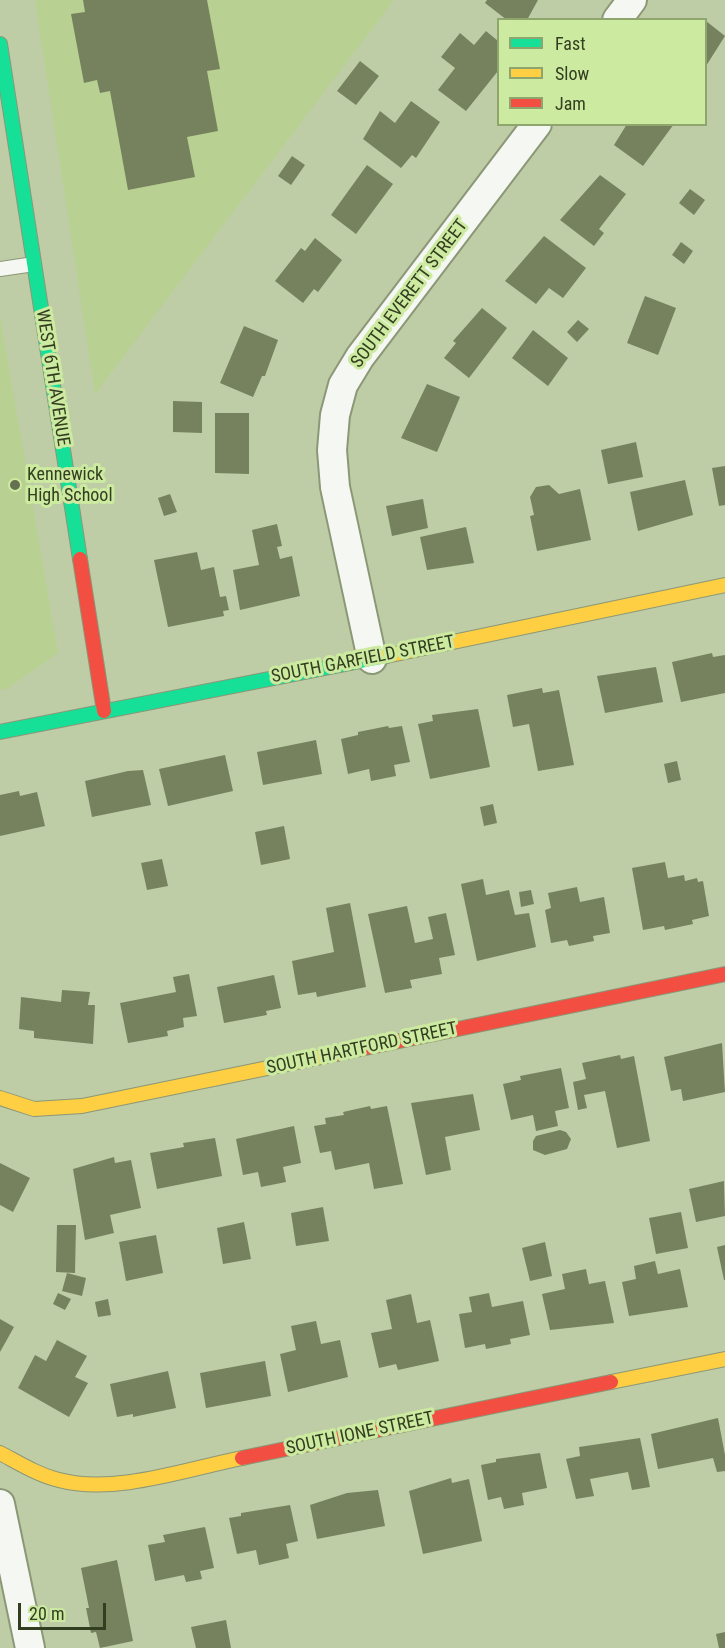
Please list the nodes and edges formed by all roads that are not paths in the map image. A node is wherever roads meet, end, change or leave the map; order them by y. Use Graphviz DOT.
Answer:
graph roads {
  1 [pos="632,0"];
  2 [pos="618,18"];
  3 [pos="0,44"];
  4 [pos="535,126"];
  5 [pos="34,264"];
  6 [pos="0,269"];
  7 [pos="725,585"];
  8 [pos="372,659"];
  9 [pos="104,711"];
  10 [pos="0,732"];
  11 [pos="725,974"];
  12 [pos="0,1098"];
  13 [pos="725,1359"];
  14 [pos="0,1453"];
  15 [pos="0,1504"];
  16 [pos="30,1648"];
  1 -- 2 [label="street"];
  3 -- 5 [label="street, WEST 6TH AVENUE"];
  4 -- 8 [label="street, SOUTH EVERETT STREET"];
  5 -- 6 [label="lane"];
  5 -- 9 [label="street, WEST 6TH AVENUE"];
  7 -- 8 [label="street, SOUTH GARFIELD STREET"];
  8 -- 9 [label="street, SOUTH GARFIELD STREET"];
  9 -- 10 [label="street, SOUTH GARFIELD STREET"];
  11 -- 12 [label="street, SOUTH HARTFORD STREET"];
  13 -- 14 [label="street, SOUTH IONE STREET"];
  15 -- 16 [label="street"];
}
